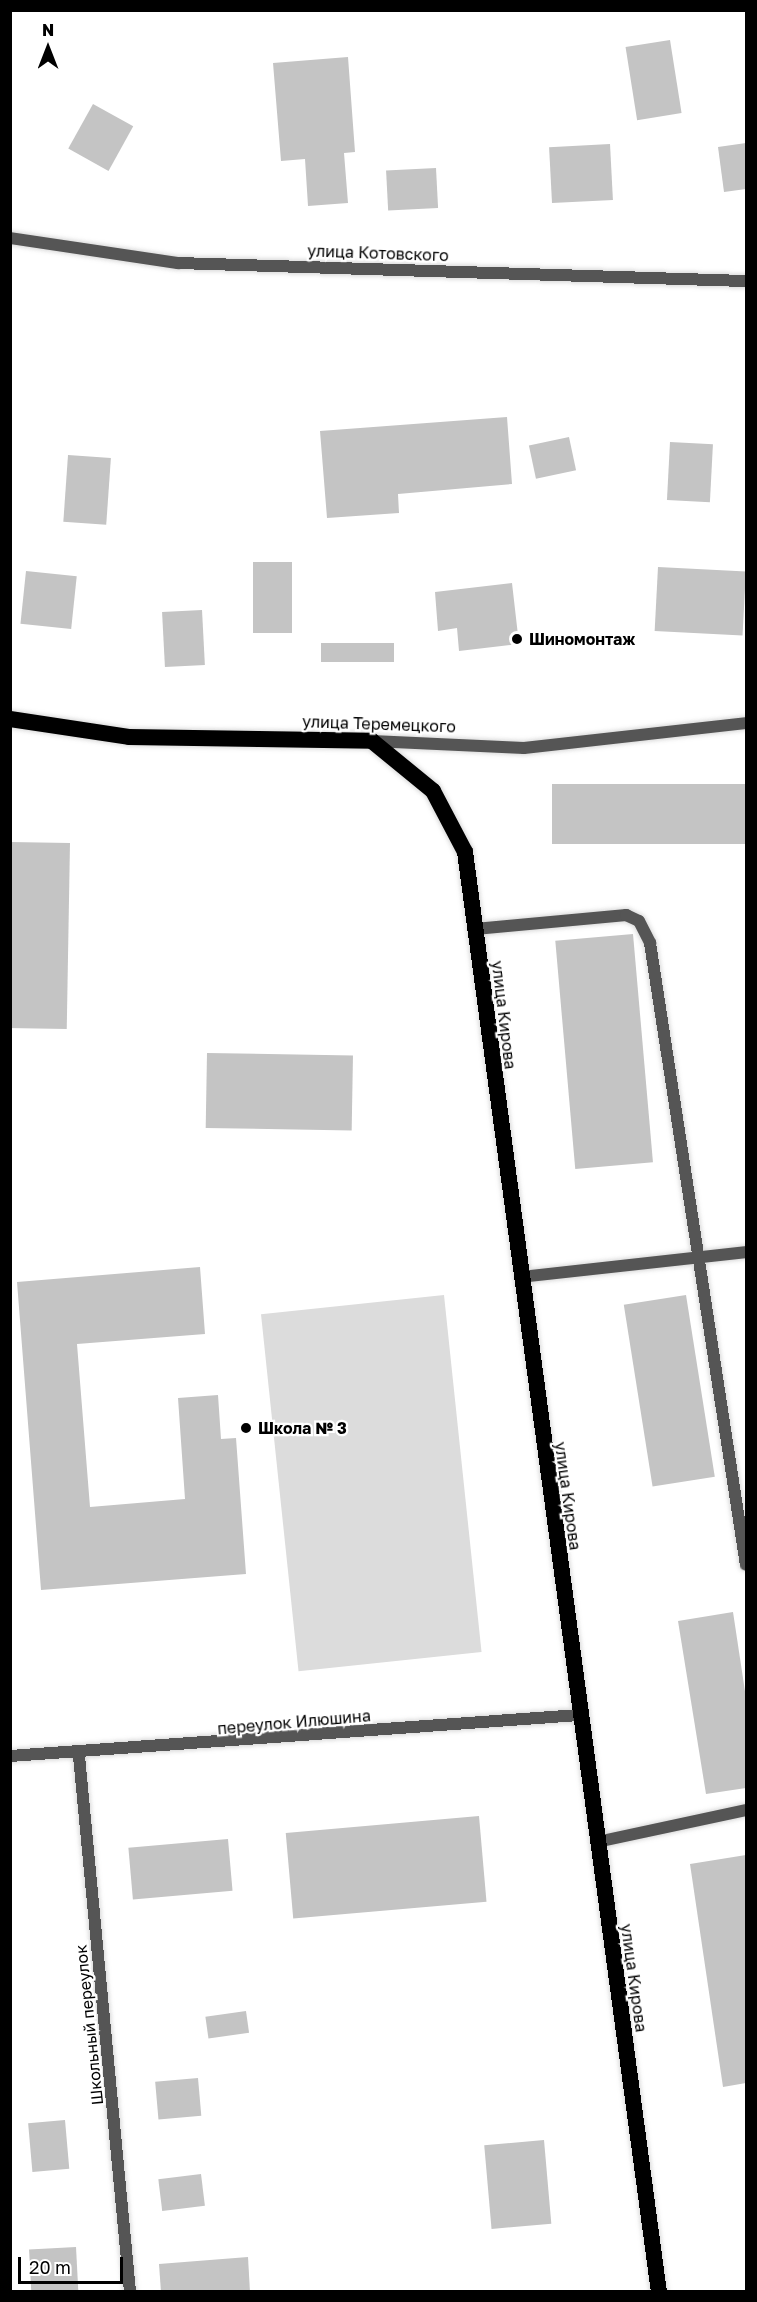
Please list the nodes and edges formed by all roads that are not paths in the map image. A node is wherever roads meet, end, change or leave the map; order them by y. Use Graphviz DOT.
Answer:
graph roads {
  1 [pos="10,238"];
  2 [pos="747,281"];
  3 [pos="10,719"];
  4 [pos="747,723"];
  5 [pos="372,741"];
  6 [pos="475,929"];
  7 [pos="747,1252"];
  8 [pos="699,1257"];
  9 [pos="520,1277"];
  10 [pos="747,1565"];
  11 [pos="579,1715"];
  12 [pos="10,1756"];
  13 [pos="79,1756"];
  14 [pos="747,1810"];
  15 [pos="597,1842"];
  16 [pos="130,2292"];
  17 [pos="660,2292"];
  1 -- 2 [label="street, улица Котовского"];
  3 -- 5 [label="highway, улица Теремецкого"];
  4 -- 5 [label="street, улица Теремецкого"];
  5 -- 6 [label="highway, улица Кирова"];
  6 -- 8 [label="street"];
  6 -- 9 [label="highway, улица Кирова"];
  7 -- 8 [label="street"];
  8 -- 9 [label="street"];
  8 -- 10 [label="street"];
  9 -- 11 [label="highway, улица Кирова"];
  11 -- 13 [label="street, переулок Илюшина"];
  11 -- 15 [label="highway, улица Кирова"];
  12 -- 13 [label="street, переулок Илюшина"];
  13 -- 16 [label="street, Школьный переулок"];
  14 -- 15 [label="street"];
  15 -- 17 [label="highway, улица Кирова"];
}
